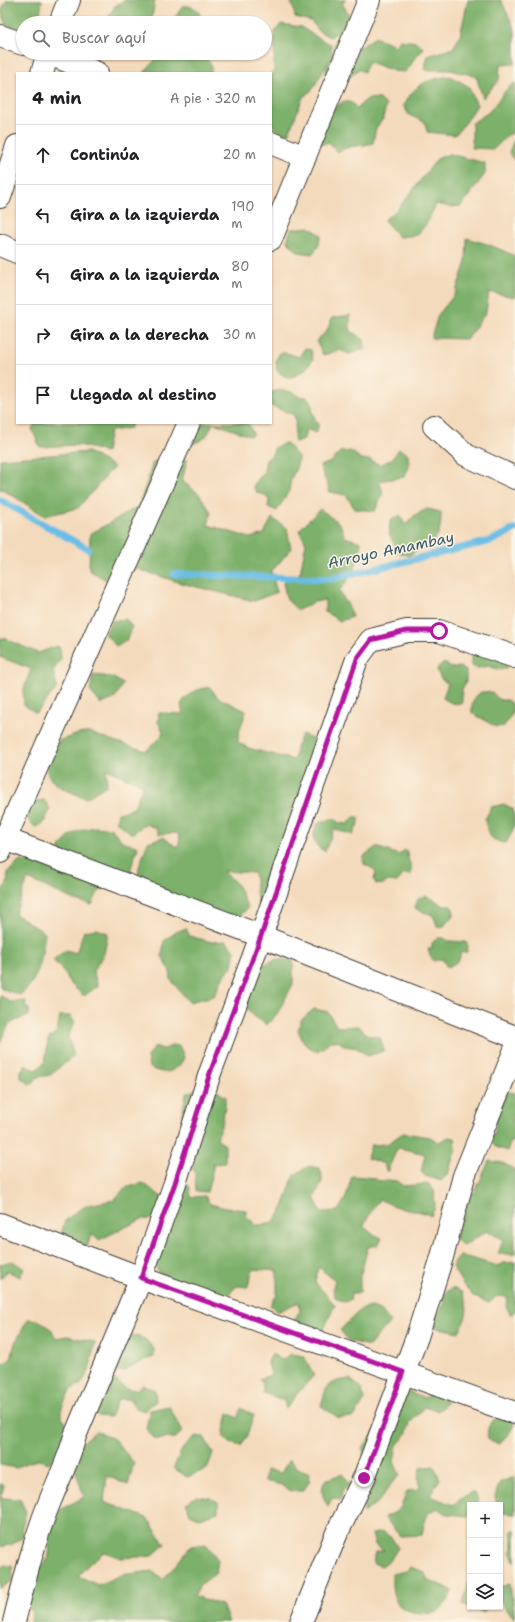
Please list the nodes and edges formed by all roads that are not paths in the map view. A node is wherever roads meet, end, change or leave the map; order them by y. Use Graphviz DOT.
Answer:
graph roads {
  1 [pos="69,0"];
  2 [pos="369,0"];
  3 [pos="63,16"];
  4 [pos="0,36"];
  5 [pos="16,42"];
  6 [pos="46,60"];
  7 [pos="65,60"];
  8 [pos="42,72"];
  9 [pos="95,72"];
  10 [pos="272,143"];
  11 [pos="16,149"];
  12 [pos="305,157"];
  13 [pos="0,197"];
  14 [pos="272,237"];
  15 [pos="0,245"];
  16 [pos="16,252"];
  17 [pos="189,424"];
  18 [pos="434,426"];
  19 [pos="515,478"];
  20 [pos="515,657"];
  21 [pos="2,843"];
  22 [pos="261,936"];
  23 [pos="515,1037"];
  24 [pos="515,1050"];
  25 [pos="0,1224"];
  26 [pos="141,1278"];
  27 [pos="403,1372"];
  28 [pos="515,1413"];
  29 [pos="14,1622"];
  30 [pos="300,1622"];
  1 -- 3 [label="street"];
  2 -- 12 [label="street"];
  4 -- 5 [label="street"];
  6 -- 8 [label="street"];
  7 -- 9 [label="street"];
  10 -- 12 [label="street"];
  11 -- 13 [label="street"];
  12 -- 14 [label="street"];
  15 -- 16 [label="street"];
  17 -- 21 [label="street"];
  18 -- 19 [label="street"];
  20 -- 22 [label="street"];
  21 -- 22 [label="street"];
  22 -- 23 [label="street"];
  22 -- 26 [label="street"];
  24 -- 27 [label="street"];
  25 -- 26 [label="street"];
  26 -- 27 [label="street"];
  26 -- 29 [label="street"];
  27 -- 28 [label="street"];
  27 -- 30 [label="street"];
}
